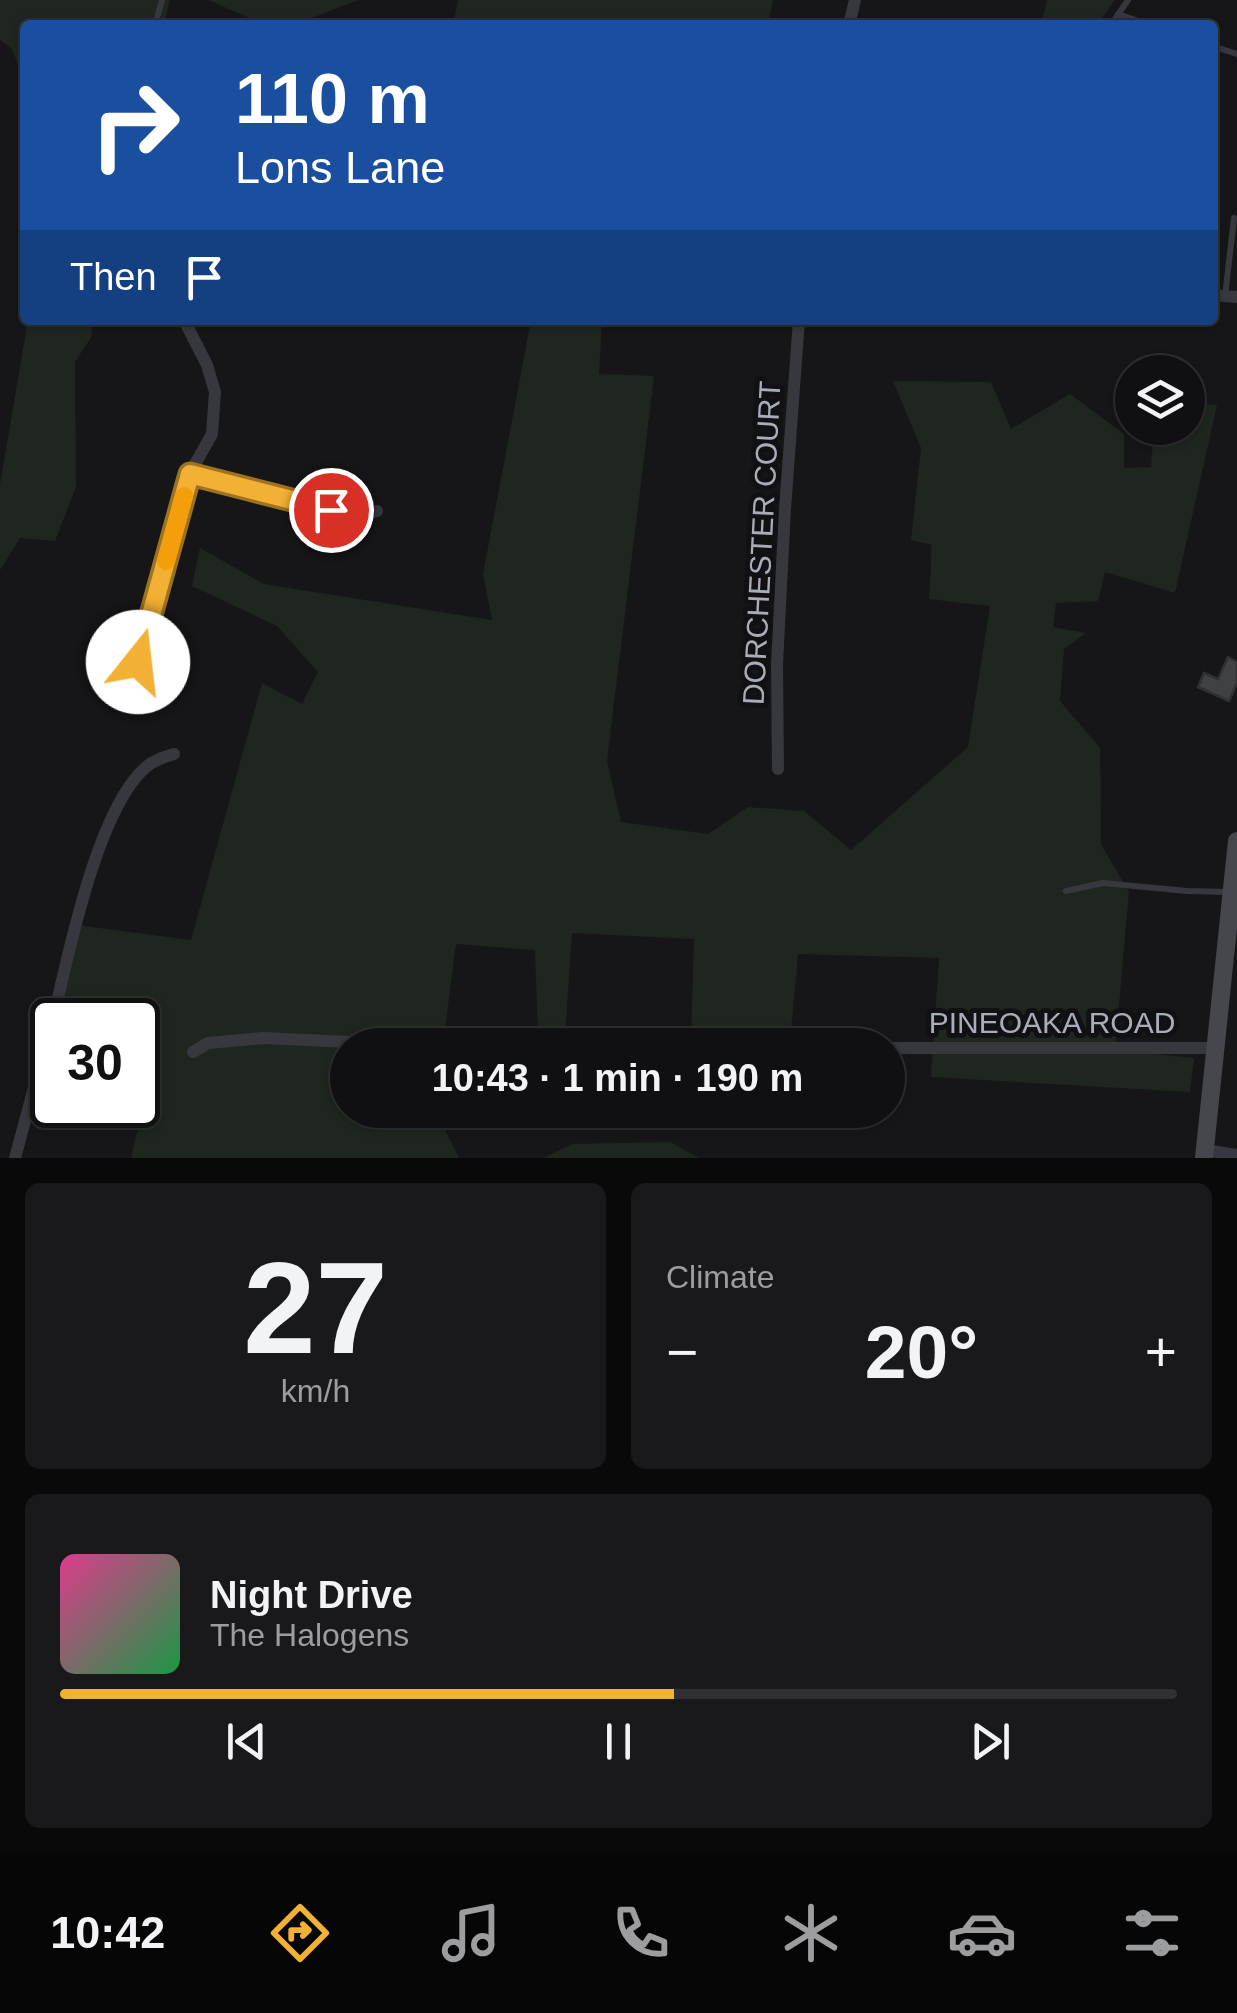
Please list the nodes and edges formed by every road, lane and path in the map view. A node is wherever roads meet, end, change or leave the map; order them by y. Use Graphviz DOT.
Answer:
graph roads {
  1 [pos="1128,0"];
  2 [pos="1118,14"];
  3 [pos="1114,20"];
  4 [pos="1135,20"];
  5 [pos="1234,218"];
  6 [pos="1235,239"];
  7 [pos="1225,296"];
  8 [pos="187,325"];
  9 [pos="799,325"];
  10 [pos="190,474"];
  11 [pos="377,511"];
  12 [pos="119,687"];
  13 [pos="174,754"];
  14 [pos="778,769"];
  15 [pos="1237,841"];
  16 [pos="1233,887"];
  17 [pos="1066,890"];
  18 [pos="59,998"];
  19 [pos="330,1041"];
  20 [pos="905,1048"];
  21 [pos="1216,1048"];
  22 [pos="193,1052"];
  23 [pos="30,1104"];
  24 [pos="1204,1154"];
  25 [pos="1237,1156"];
  26 [pos="15,1158"];
  1 -- 2 [label="lane"];
  2 -- 3 [label="lane"];
  2 -- 4 [label="lane"];
  5 -- 6 [label="lane"];
  6 -- 7 [label="lane"];
  8 -- 10 [label="street"];
  9 -- 14 [label="street, DORCHESTER COURT"];
  10 -- 11 [label="street"];
  10 -- 12 [label="street"];
  13 -- 18 [label="street"];
  15 -- 16 [label="main road"];
  16 -- 17 [label="lane"];
  16 -- 21 [label="main road"];
  19 -- 22 [label="street"];
  20 -- 21 [label="street, PINEOAKA ROAD"];
  21 -- 24 [label="main road"];
  23 -- 26 [label="street"];
  24 -- 25 [label="street"];
}
